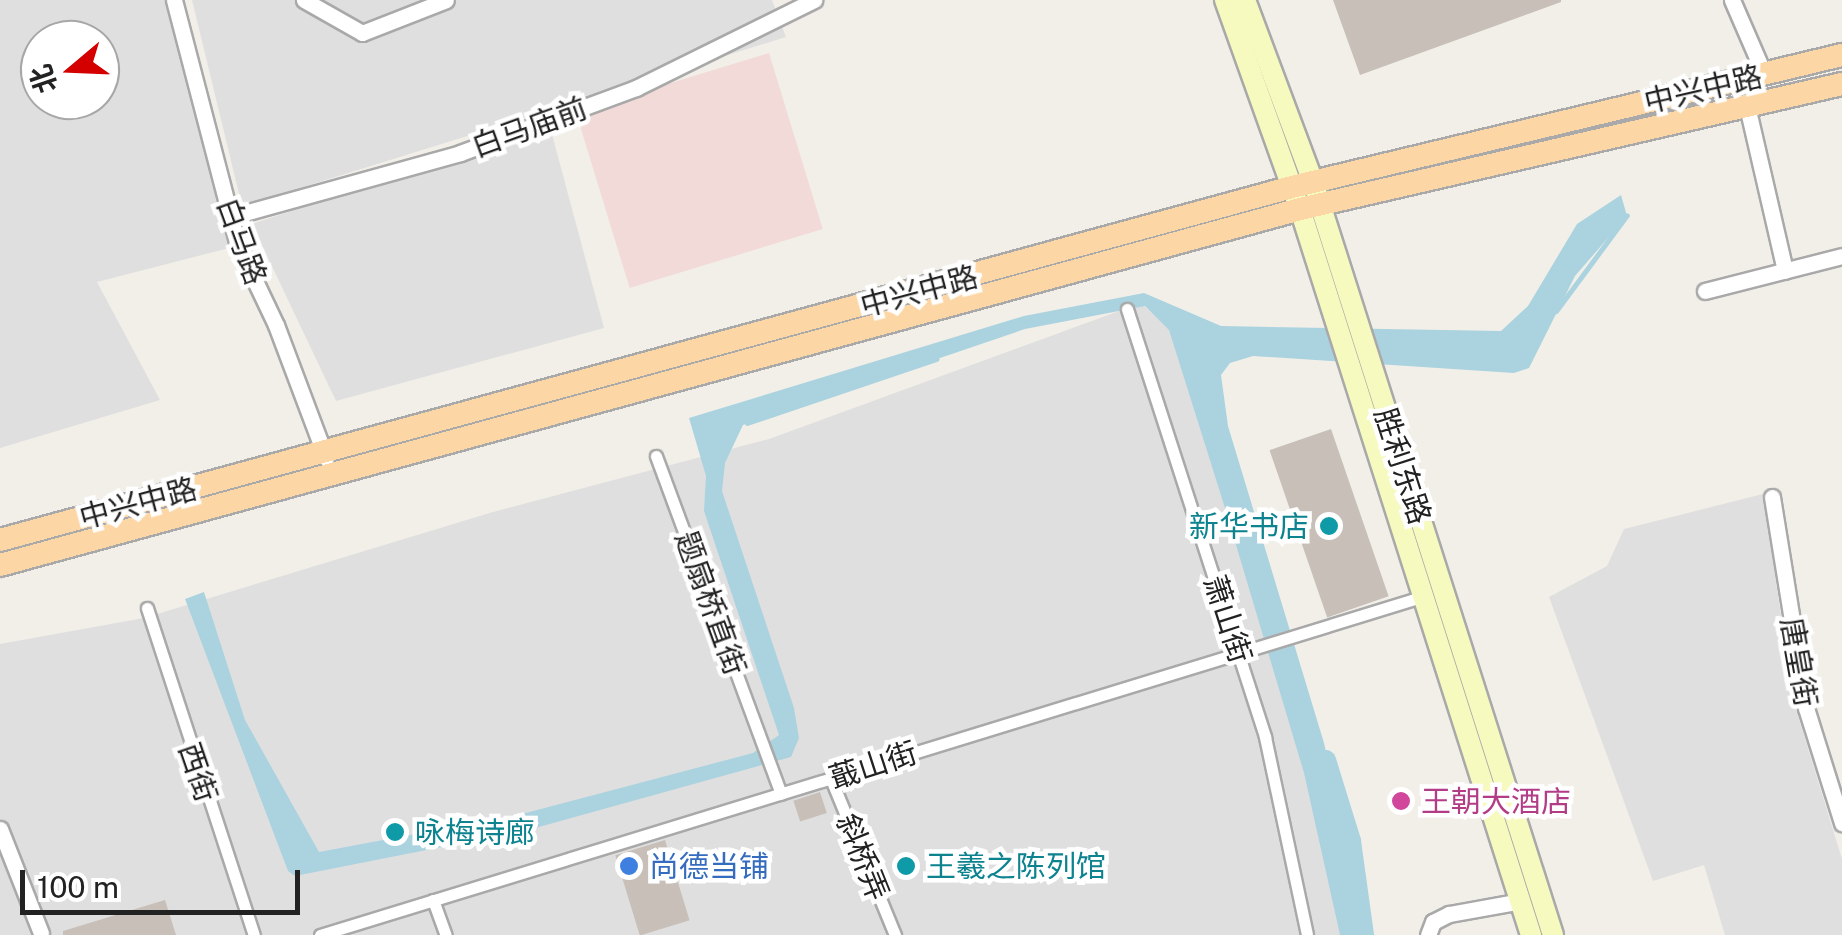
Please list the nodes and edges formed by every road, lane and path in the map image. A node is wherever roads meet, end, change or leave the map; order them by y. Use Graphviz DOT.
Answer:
graph roads {
  1 [pos="174,0"];
  2 [pos="304,0"];
  3 [pos="446,0"];
  4 [pos="814,0"];
  5 [pos="1224,0"];
  6 [pos="1245,0"];
  7 [pos="1732,0"];
  8 [pos="1842,56"];
  9 [pos="1764,74"];
  10 [pos="1842,84"];
  11 [pos="1747,106"];
  12 [pos="1306,196"];
  13 [pos="230,217"];
  14 [pos="1842,256"];
  15 [pos="1785,271"];
  16 [pos="1705,291"];
  17 [pos="1127,309"];
  18 [pos="1351,337"];
  19 [pos="656,456"];
  20 [pos="328,464"];
  21 [pos="1772,498"];
  22 [pos="0,540"];
  23 [pos="0,565"];
  24 [pos="1426,596"];
  25 [pos="147,608"];
  26 [pos="1244,648"];
  27 [pos="830,778"];
  28 [pos="781,794"];
  29 [pos="1842,823"];
  30 [pos="0,829"];
  31 [pos="433,900"];
  32 [pos="1520,901"];
  33 [pos="41,933"];
  34 [pos="254,935"];
  35 [pos="320,935"];
  36 [pos="446,935"];
  37 [pos="895,935"];
  38 [pos="1307,935"];
  39 [pos="1428,935"];
  40 [pos="1531,935"];
  41 [pos="1552,935"];
  1 -- 13 [label="street, 白马路"];
  2 -- 3 [label="street"];
  4 -- 13 [label="street, 白马庙前"];
  5 -- 12 [label="main road, 胜利东路"];
  6 -- 12 [label="main road, 胜利东路"];
  7 -- 9 [label="street"];
  8 -- 9 [label="main road, 中兴中路"];
  9 -- 12 [label="main road, 中兴中路"];
  10 -- 11 [label="main road, 中兴中路"];
  11 -- 12 [label="main road, 中兴中路"];
  11 -- 15 [label="street"];
  12 -- 18 [label="main road, 胜利东路"];
  12 -- 20 [label="main road, 中兴中路"];
  13 -- 20 [label="street, 白马路"];
  14 -- 15 [label="street"];
  15 -- 16 [label="street"];
  17 -- 26 [label="street, 萧山街"];
  18 -- 24 [label="main road, 胜利东路"];
  18 -- 41 [label="main road, 胜利东路"];
  19 -- 28 [label="street, 题扇桥直街"];
  20 -- 22 [label="main road, 中兴中路"];
  20 -- 23 [label="main road, 中兴中路"];
  21 -- 29 [label="street, 唐皇街"];
  24 -- 26 [label="street, 蕺山街"];
  24 -- 32 [label="main road, 胜利东路"];
  25 -- 34 [label="street, 西街"];
  26 -- 27 [label="street, 蕺山街"];
  26 -- 38 [label="street, 萧山街"];
  27 -- 28 [label="street, 蕺山街"];
  27 -- 37 [label="street, 斜桥弄"];
  28 -- 31 [label="street, 蕺山街"];
  30 -- 33 [label="street"];
  31 -- 35 [label="street, 蕺山街"];
  31 -- 36 [label="street"];
  32 -- 39 [label="street"];
  32 -- 40 [label="main road, 胜利东路"];
}
